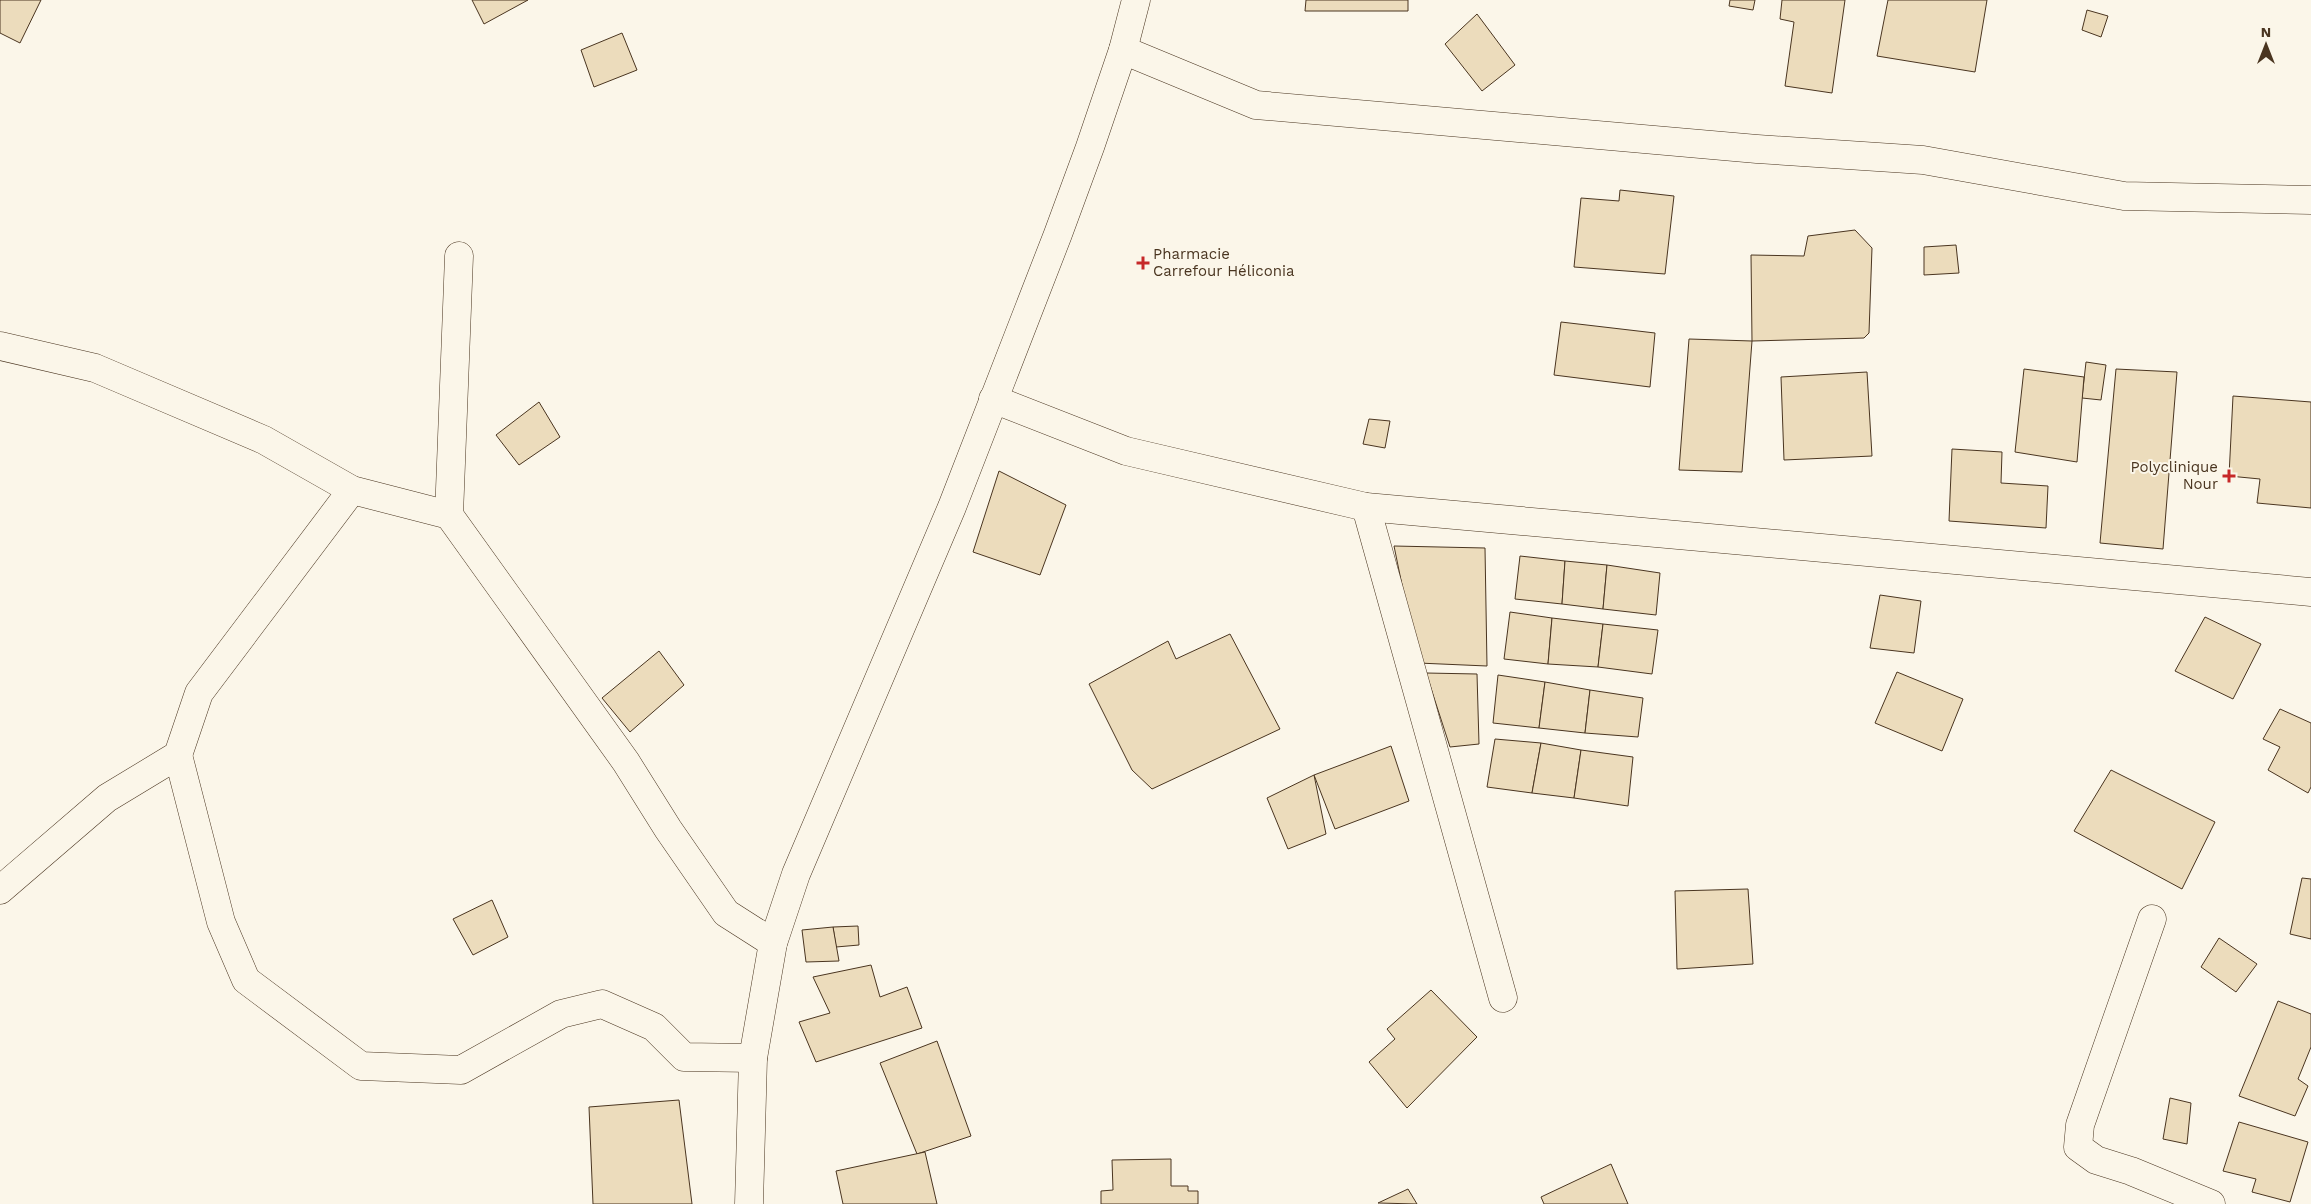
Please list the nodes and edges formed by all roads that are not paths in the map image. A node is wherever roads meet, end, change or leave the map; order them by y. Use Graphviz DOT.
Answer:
graph roads {
  1 [pos="1136,0"];
  2 [pos="1123,50"];
  3 [pos="2311,200"];
  4 [pos="459,256"];
  5 [pos="0,346"];
  6 [pos="993,399"];
  7 [pos="352,490"];
  8 [pos="1366,507"];
  9 [pos="449,515"];
  10 [pos="2311,592"];
  11 [pos="178,755"];
  12 [pos="0,890"];
  13 [pos="2152,919"];
  14 [pos="774,943"];
  15 [pos="1503,998"];
  16 [pos="753,1058"];
  17 [pos="749,1204"];
  18 [pos="2211,1204"];
  1 -- 2 [label="street"];
  2 -- 3 [label="street"];
  2 -- 6 [label="street"];
  4 -- 9 [label="street"];
  5 -- 7 [label="street"];
  6 -- 8 [label="street"];
  6 -- 14 [label="street"];
  7 -- 9 [label="street"];
  7 -- 11 [label="street"];
  8 -- 10 [label="street"];
  8 -- 15 [label="street"];
  9 -- 14 [label="street"];
  11 -- 12 [label="street"];
  11 -- 16 [label="street"];
  13 -- 18 [label="street"];
  14 -- 16 [label="street"];
  16 -- 17 [label="street"];
}
